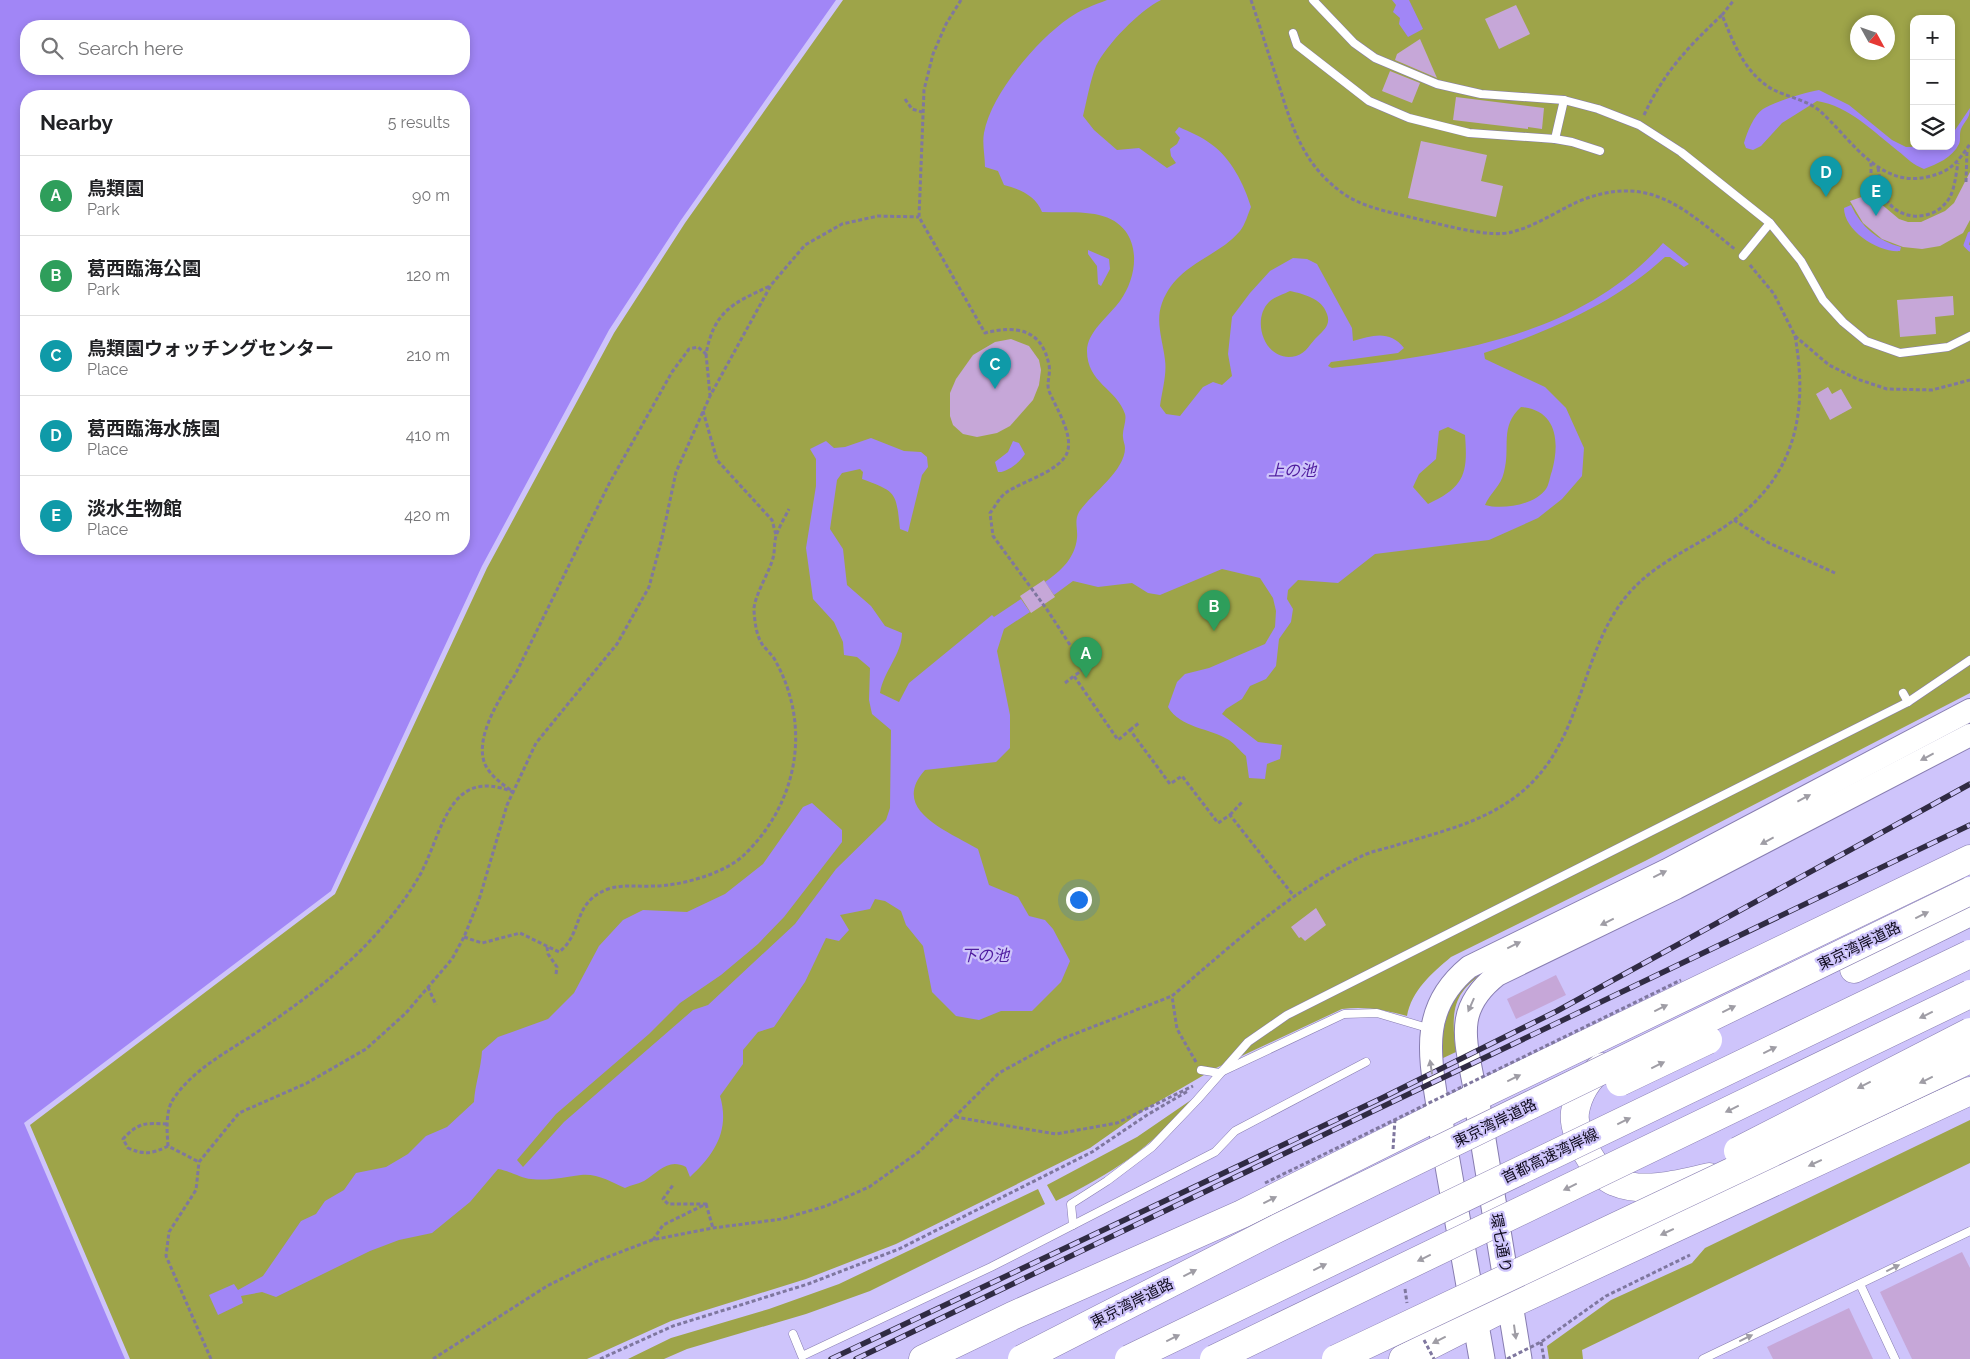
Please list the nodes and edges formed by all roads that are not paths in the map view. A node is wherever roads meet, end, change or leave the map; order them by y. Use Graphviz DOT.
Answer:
graph roads {
  1 [pos="1313,0"];
  2 [pos="1293,32"];
  3 [pos="1564,100"];
  4 [pos="1555,139"];
  5 [pos="1600,151"];
  6 [pos="1770,223"];
  7 [pos="1743,256"];
  8 [pos="1970,336"];
  9 [pos="1970,660"];
  10 [pos="1903,693"];
  11 [pos="1908,702"];
  12 [pos="1970,710"];
  13 [pos="1970,735"];
  14 [pos="1970,858"];
  15 [pos="1970,869"];
  16 [pos="1970,892"];
  17 [pos="1970,912"];
  18 [pos="1828,927"];
  19 [pos="1970,954"];
  20 [pos="1741,970"];
  21 [pos="1970,994"];
  22 [pos="1431,1029"];
  23 [pos="1970,1032"];
  24 [pos="1970,1059"];
  25 [pos="1366,1062"];
  26 [pos="1201,1070"];
  27 [pos="1219,1073"];
  28 [pos="1970,1091"];
  29 [pos="1476,1097"];
  30 [pos="1439,1115"];
  31 [pos="1886,1130"];
  32 [pos="1242,1214"];
  33 [pos="1072,1225"];
  34 [pos="1276,1229"];
  35 [pos="1970,1231"];
  36 [pos="1099,1280"];
  37 [pos="1860,1284"];
  38 [pos="1511,1304"];
  39 [pos="1476,1321"];
  40 [pos="793,1334"];
  41 [pos="1361,1348"];
  42 [pos="1719,1351"];
  43 [pos="799,1358"];
  44 [pos="923,1359"];
  45 [pos="958,1359"];
  46 [pos="1022,1359"];
  47 [pos="1050,1359"];
  48 [pos="1129,1359"];
  49 [pos="1214,1359"];
  50 [pos="1336,1359"];
  51 [pos="1402,1359"];
  52 [pos="1482,1359"];
  53 [pos="1519,1359"];
  54 [pos="1702,1359"];
  55 [pos="1723,1359"];
  56 [pos="1895,1359"];
  1 -- 3 [label="lane"];
  2 -- 4 [label="lane"];
  3 -- 4 [label="lane"];
  3 -- 6 [label="lane"];
  4 -- 5 [label="lane"];
  6 -- 7 [label="lane"];
  6 -- 8 [label="lane"];
  9 -- 11 [label="lane"];
  10 -- 11 [label="lane"];
  11 -- 27 [label="lane"];
  22 -- 12 [label="street, one-way"];
  13 -- 29 [label="street, one-way"];
  14 -- 18 [label="highway"];
  15 -- 18 [label="highway"];
  34 -- 16 [label="highway, 東京湾岸道路, one-way, bridge"];
  34 -- 17 [label="highway, one-way, bridge"];
  18 -- 20 [label="highway"];
  48 -- 19 [label="highway, 首都高速湾岸線, one-way, bridge"];
  29 -- 20 [label="highway, one-way"];
  20 -- 31 [label="highway"];
  21 -- 49 [label="highway, one-way, bridge"];
  22 -- 27 [label="lane"];
  30 -- 22 [label="street, one-way"];
  23 -- 41 [label="highway, one-way, bridge"];
  24 -- 41 [label="highway, one-way, bridge"];
  25 -- 33 [label="lane"];
  26 -- 27 [label="lane"];
  27 -- 33 [label="lane"];
  28 -- 31 [label="highway"];
  29 -- 30 [label="highway"];
  29 -- 38 [label="main road, 環七通り"];
  32 -- 30 [label="highway, one-way"];
  30 -- 39 [label="main road"];
  31 -- 38 [label="highway, one-way"];
  32 -- 36 [label="highway"];
  32 -- 47 [label="highway"];
  33 -- 43 [label="lane"];
  46 -- 34 [label="highway, 東京湾岸道路, one-way, bridge"];
  37 -- 35 [label="lane, one-way"];
  36 -- 44 [label="highway"];
  36 -- 45 [label="highway"];
  42 -- 37 [label="lane, one-way"];
  37 -- 56 [label="lane"];
  38 -- 39 [label="highway"];
  38 -- 53 [label="main road, 環七通り, one-way"];
  39 -- 51 [label="highway, one-way"];
  39 -- 52 [label="main road"];
  40 -- 43 [label="lane"];
  41 -- 50 [label="highway, bridge"];
  42 -- 54 [label="lane"];
  42 -- 55 [label="lane"];
}
